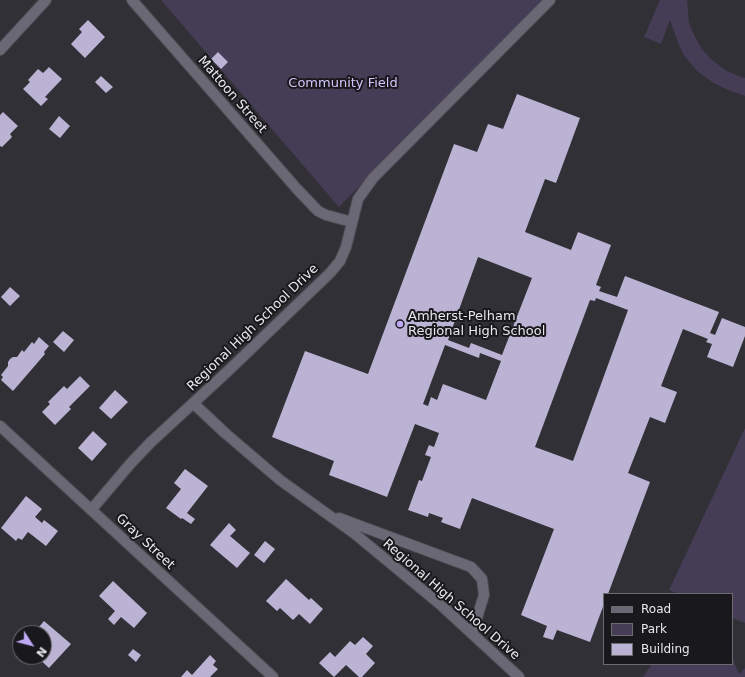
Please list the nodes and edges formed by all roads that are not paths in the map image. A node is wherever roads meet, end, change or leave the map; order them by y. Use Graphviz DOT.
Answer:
graph roads {
  1 [pos="46,0"];
  2 [pos="132,0"];
  3 [pos="550,0"];
  4 [pos="0,50"];
  5 [pos="352,222"];
  6 [pos="193,403"];
  7 [pos="0,426"];
  8 [pos="91,510"];
  9 [pos="327,513"];
  10 [pos="472,634"];
  11 [pos="273,677"];
  12 [pos="519,677"];
  1 -- 4 [label="street"];
  2 -- 5 [label="street, Mattoon Street"];
  3 -- 5 [label="street, Regional High School Drive"];
  5 -- 6 [label="street, Regional High School Drive"];
  6 -- 8 [label="street"];
  6 -- 9 [label="street, Regional High School Drive"];
  7 -- 8 [label="street, Gray Street"];
  8 -- 11 [label="street, Gray Street"];
  9 -- 10 [label="street, Regional High School Drive"];
  9 -- 10 [label="street"];
  10 -- 12 [label="street, Regional High School Drive"];
}
